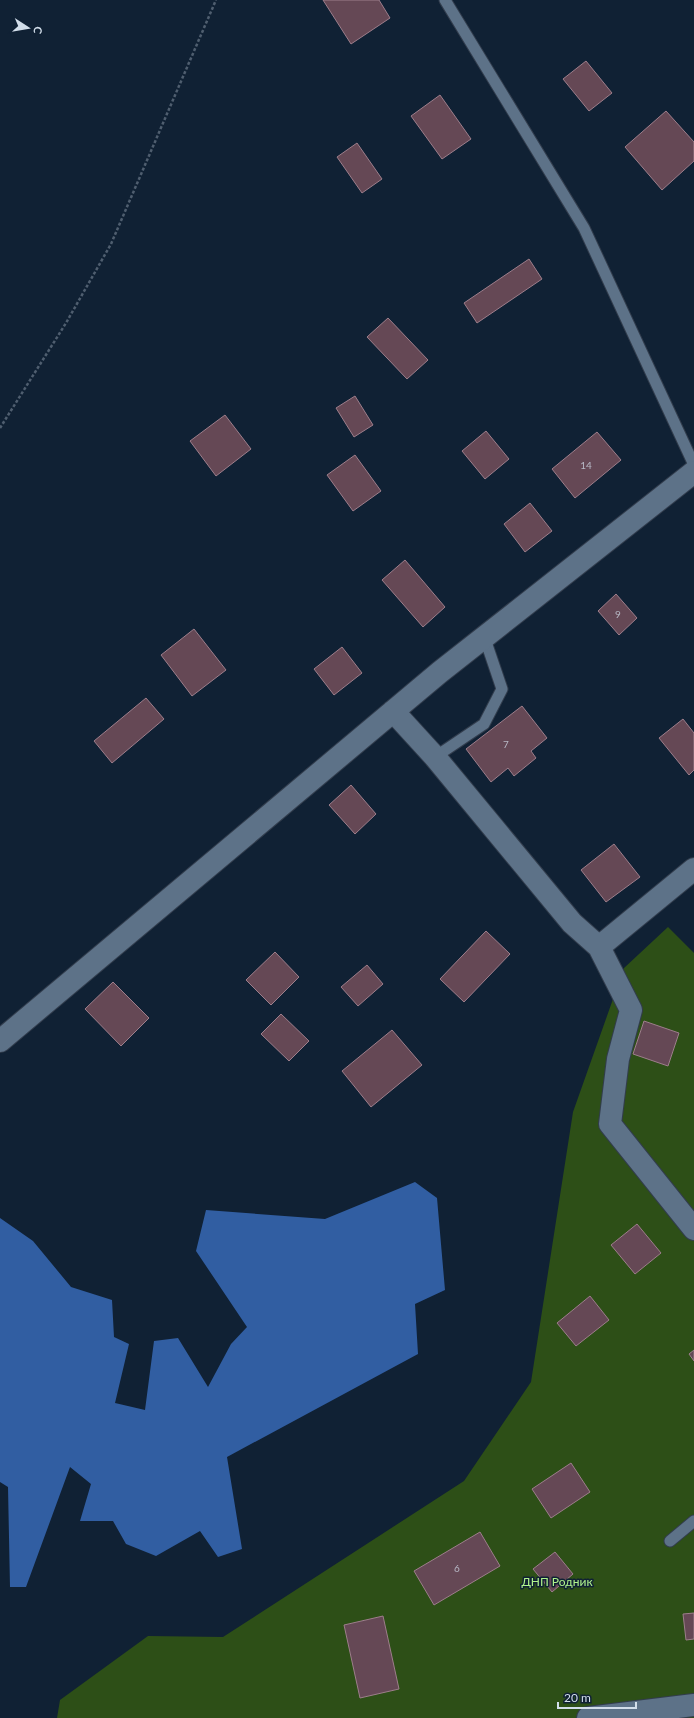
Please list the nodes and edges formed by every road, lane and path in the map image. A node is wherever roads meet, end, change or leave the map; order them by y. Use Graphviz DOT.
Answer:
graph roads {
  1 [pos="216,0"];
  2 [pos="445,0"];
  3 [pos="0,428"];
  4 [pos="694,465"];
  5 [pos="694,472"];
  6 [pos="484,636"];
  7 [pos="393,711"];
  8 [pos="435,757"];
  9 [pos="694,869"];
  10 [pos="599,947"];
  11 [pos="0,1041"];
  12 [pos="694,1229"];
  13 [pos="694,1521"];
  14 [pos="670,1541"];
  15 [pos="694,1705"];
  16 [pos="588,1718"];
  1 -- 3 [label="path"];
  2 -- 4 [label="lane"];
  5 -- 6 [label="street"];
  6 -- 7 [label="street"];
  6 -- 8 [label="lane"];
  7 -- 8 [label="street"];
  7 -- 11 [label="street"];
  8 -- 10 [label="street"];
  9 -- 10 [label="street"];
  10 -- 12 [label="street"];
  13 -- 14 [label="lane"];
  15 -- 16 [label="street"];
}
